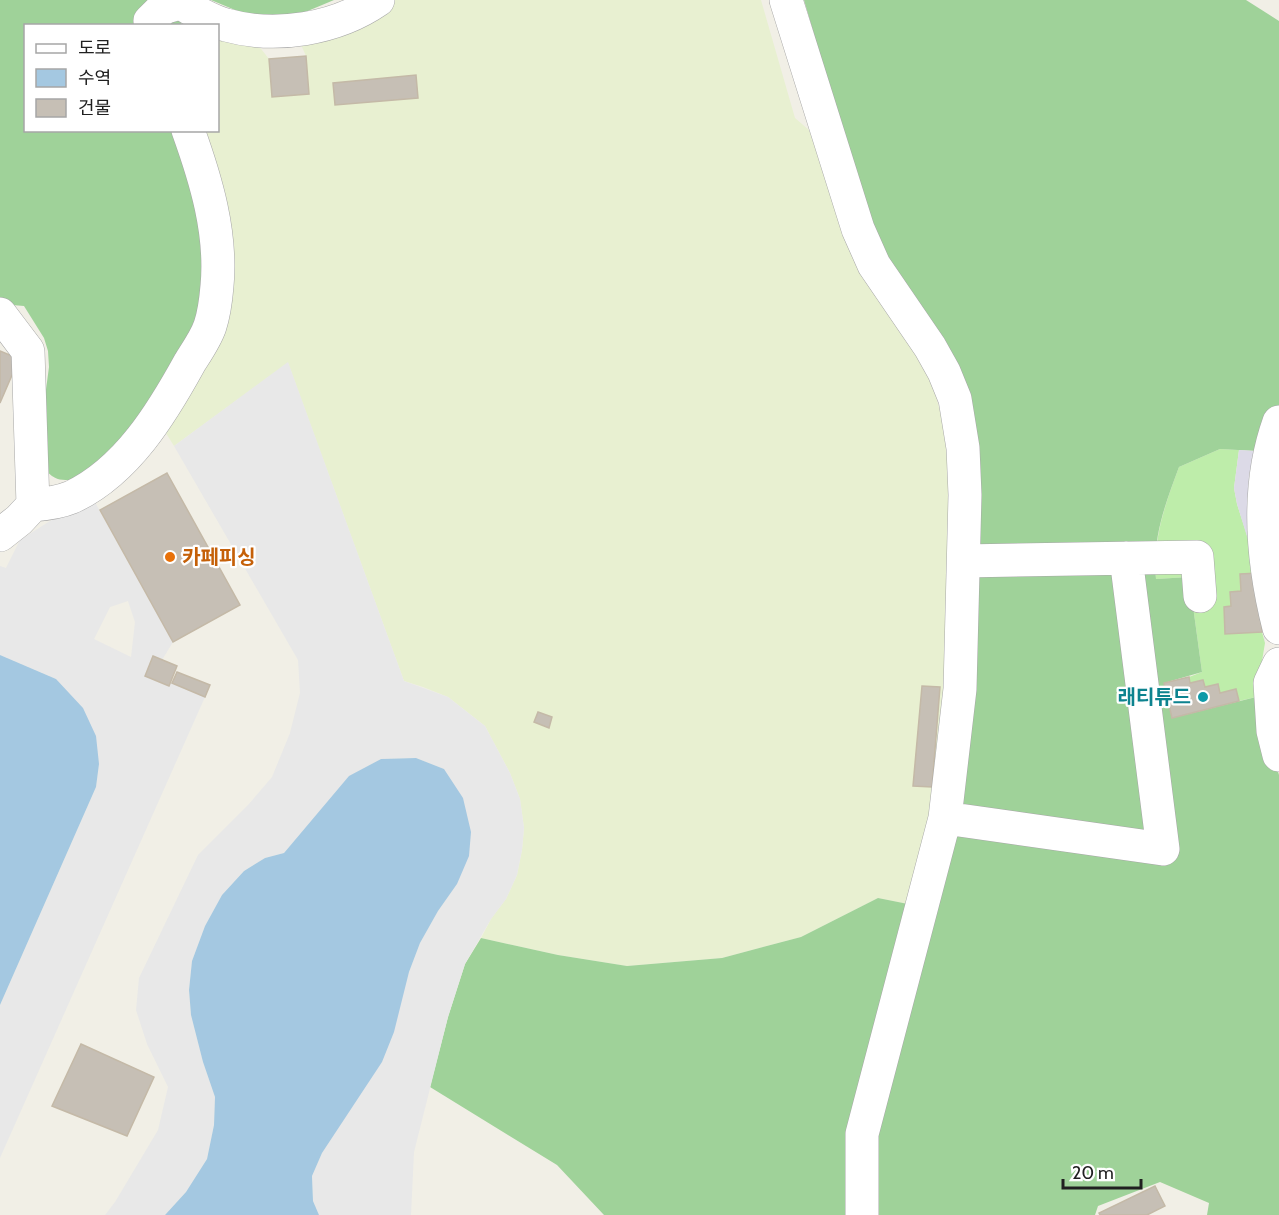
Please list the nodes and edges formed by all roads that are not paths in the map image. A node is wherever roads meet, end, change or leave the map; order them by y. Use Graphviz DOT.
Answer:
graph roads {
  1 [pos="378,0"];
  2 [pos="786,0"];
  3 [pos="151,24"];
  4 [pos="189,132"];
  5 [pos="0,314"];
  6 [pos="1279,422"];
  7 [pos="33,505"];
  8 [pos="0,535"];
  9 [pos="1126,558"];
  10 [pos="964,561"];
  11 [pos="1200,596"];
  12 [pos="1277,612"];
  13 [pos="1279,664"];
  14 [pos="1279,755"];
  15 [pos="945,818"];
  16 [pos="862,1215"];
  1 -- 3 [label="lane"];
  2 -- 10 [label="lane"];
  4 -- 7 [label="lane"];
  5 -- 7 [label="lane"];
  6 -- 12 [label="lane"];
  7 -- 8 [label="lane"];
  9 -- 10 [label="lane"];
  9 -- 11 [label="lane"];
  9 -- 15 [label="lane"];
  10 -- 15 [label="lane"];
  13 -- 14 [label="lane"];
  15 -- 16 [label="lane"];
}
